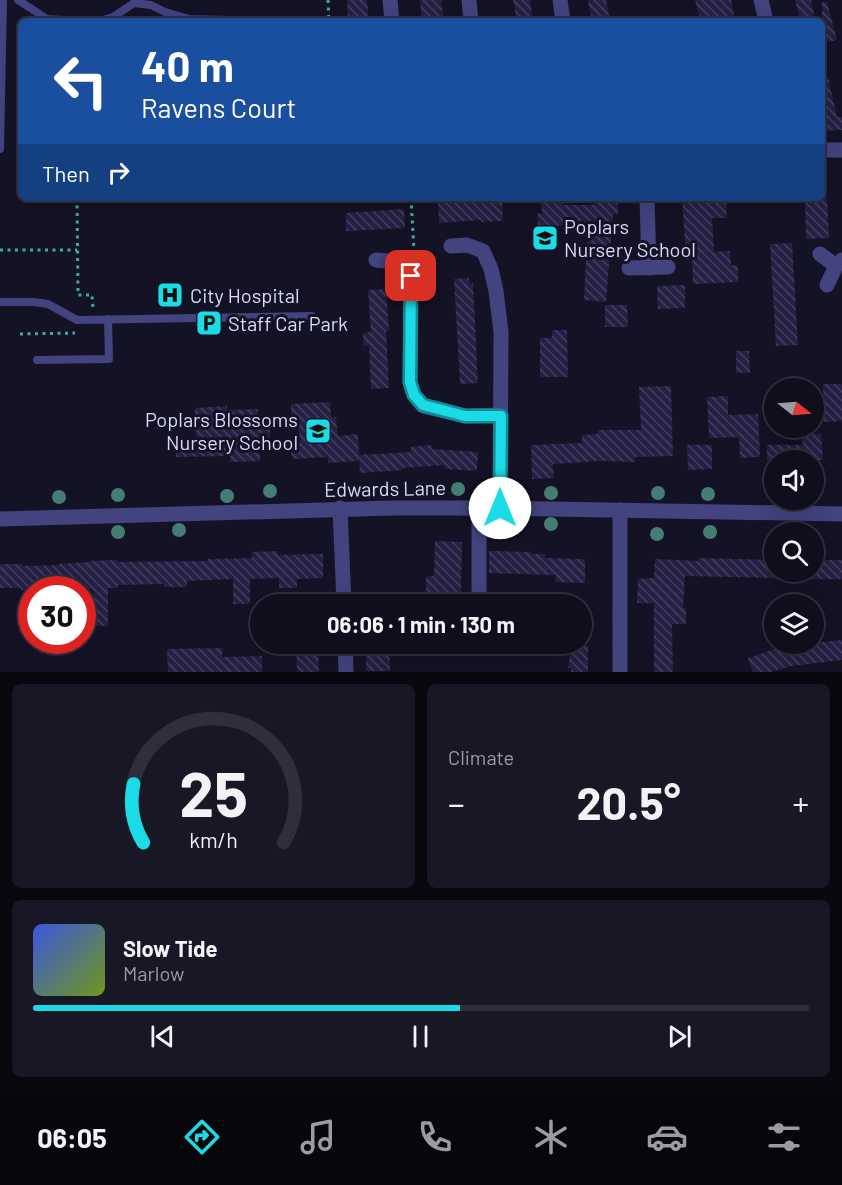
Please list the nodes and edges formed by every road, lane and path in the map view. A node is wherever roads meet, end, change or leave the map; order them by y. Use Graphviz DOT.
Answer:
graph roads {
  1 [pos="3,0"];
  2 [pos="18,0"];
  3 [pos="328,0"];
  4 [pos="390,0"];
  5 [pos="469,0"];
  6 [pos="560,0"];
  7 [pos="760,0"];
  8 [pos="45,18"];
  9 [pos="110,18"];
  10 [pos="186,18"];
  11 [pos="329,18"];
  12 [pos="392,18"];
  13 [pos="471,18"];
  14 [pos="563,18"];
  15 [pos="765,18"];
  16 [pos="0,149"];
  17 [pos="825,150"];
  18 [pos="842,150"];
  19 [pos="77,201"];
  20 [pos="411,201"];
  21 [pos="647,201"];
  22 [pos="494,240"];
  23 [pos="451,246"];
  24 [pos="0,250"];
  25 [pos="77,250"];
  26 [pos="483,251"];
  27 [pos="820,254"];
  28 [pos="376,260"];
  29 [pos="409,262"];
  30 [pos="839,263"];
  31 [pos="668,267"];
  32 [pos="629,268"];
  33 [pos="649,268"];
  34 [pos="827,285"];
  35 [pos="0,302"];
  36 [pos="93,307"];
  37 [pos="312,316"];
  38 [pos="108,319"];
  39 [pos="83,333"];
  40 [pos="20,334"];
  41 [pos="37,360"];
  42 [pos="501,416"];
  43 [pos="340,508"];
  44 [pos="479,508"];
  45 [pos="500,508"];
  46 [pos="620,510"];
  47 [pos="842,514"];
  48 [pos="0,519"];
  49 [pos="344,594"];
  50 [pos="479,594"];
  51 [pos="345,654"];
  52 [pos="346,672"];
  53 [pos="620,672"];
  1 -- 16 [label="lane"];
  2 -- 8 [label="lane"];
  3 -- 11 [label="path"];
  4 -- 12 [label="street"];
  5 -- 13 [label="street"];
  6 -- 14 [label="street"];
  7 -- 15 [label="street"];
  9 -- 10 [label="lane"];
  17 -- 18 [label="street"];
  19 -- 25 [label="path"];
  20 -- 29 [label="path"];
  21 -- 33 [label="street"];
  22 -- 26 [label="street"];
  23 -- 26 [label="street"];
  24 -- 25 [label="path"];
  25 -- 36 [label="path"];
  26 -- 42 [label="street"];
  27 -- 30 [label="street"];
  28 -- 29 [label="street"];
  29 -- 42 [label="street"];
  30 -- 34 [label="street"];
  31 -- 33 [label="street"];
  32 -- 33 [label="street"];
  35 -- 38 [label="lane"];
  37 -- 38 [label="lane"];
  38 -- 41 [label="lane"];
  39 -- 40 [label="path"];
  42 -- 45 [label="street"];
  43 -- 44 [label="street, Edwards Lane"];
  43 -- 48 [label="street, Edwards Lane"];
  43 -- 49 [label="street"];
  44 -- 45 [label="street, Edwards Lane"];
  44 -- 50 [label="street"];
  45 -- 46 [label="street, Edwards Lane"];
  46 -- 47 [label="street, Edwards Lane"];
  46 -- 53 [label="street"];
  51 -- 52 [label="street"];
}
